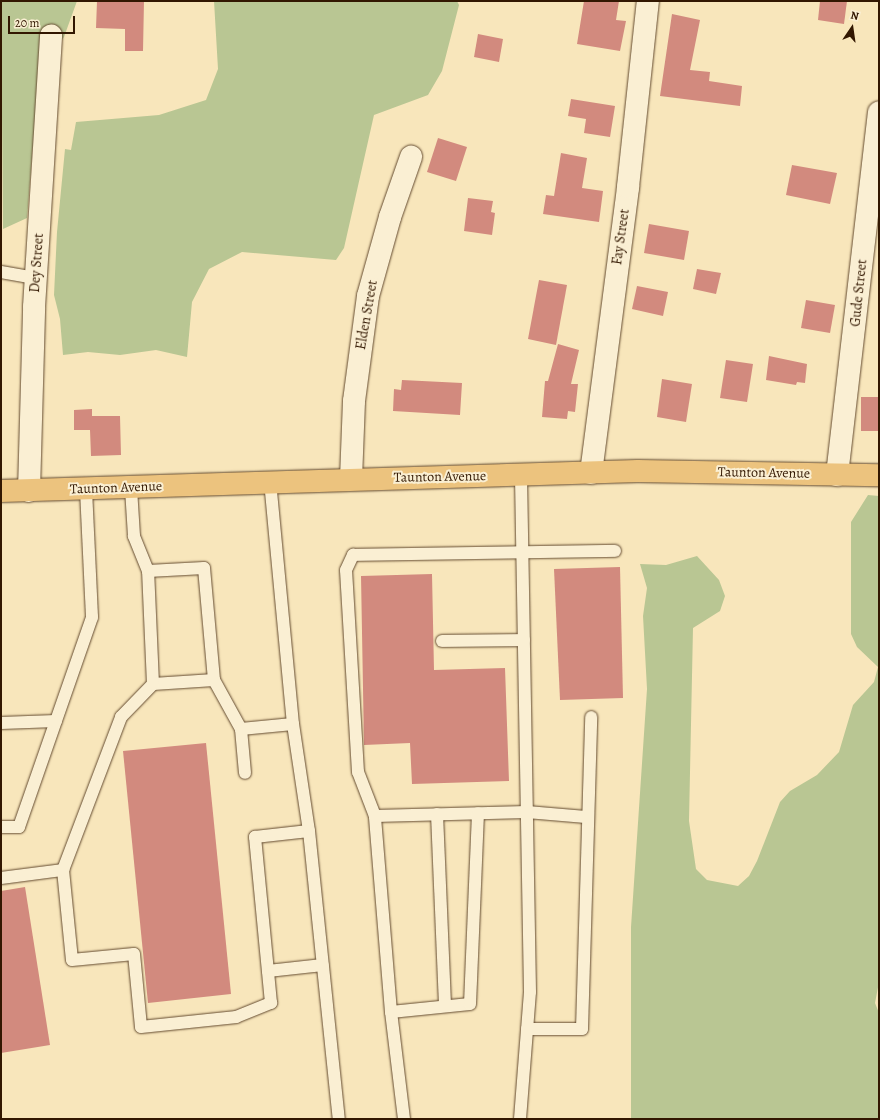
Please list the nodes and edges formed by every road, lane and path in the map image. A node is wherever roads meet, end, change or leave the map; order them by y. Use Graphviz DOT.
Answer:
graph roads {
  1 [pos="648,1"];
  2 [pos="51,36"];
  3 [pos="879,112"];
  4 [pos="411,157"];
  5 [pos="1,272"];
  6 [pos="36,278"];
  7 [pos="591,473"];
  8 [pos="521,475"];
  9 [pos="836,475"];
  10 [pos="879,475"];
  11 [pos="351,479"];
  12 [pos="270,481"];
  13 [pos="131,488"];
  14 [pos="86,489"];
  15 [pos="1,491"];
  16 [pos="30,491"];
  17 [pos="522,551"];
  18 [pos="615,551"];
  19 [pos="148,571"];
  20 [pos="524,640"];
  21 [pos="442,641"];
  22 [pos="214,680"];
  23 [pos="153,684"];
  24 [pos="591,717"];
  25 [pos="56,721"];
  26 [pos="1,723"];
  27 [pos="293,724"];
  28 [pos="241,729"];
  29 [pos="245,773"];
  30 [pos="527,812"];
  31 [pos="478,813"];
  32 [pos="437,814"];
  33 [pos="375,816"];
  34 [pos="586,817"];
  35 [pos="1,827"];
  36 [pos="309,831"];
  37 [pos="63,870"];
  38 [pos="1,878"];
  39 [pos="323,965"];
  40 [pos="268,971"];
  41 [pos="445,1006"];
  42 [pos="391,1012"];
  43 [pos="527,1029"];
  44 [pos="339,1119"];
  45 [pos="404,1119"];
  46 [pos="520,1119"];
  1 -- 7 [label="street, Fay Street"];
  2 -- 6 [label="street, Dey Street"];
  3 -- 9 [label="street, Gude Street"];
  4 -- 11 [label="street, Elden Street"];
  5 -- 6 [label="lane"];
  6 -- 16 [label="street, Dey Street"];
  7 -- 8 [label="highway, Taunton Avenue"];
  7 -- 9 [label="highway, Taunton Avenue"];
  8 -- 11 [label="highway, Taunton Avenue"];
  8 -- 17 [label="lane"];
  9 -- 10 [label="highway, Taunton Avenue"];
  11 -- 12 [label="highway, Taunton Avenue"];
  12 -- 13 [label="highway, Taunton Avenue"];
  12 -- 27 [label="lane"];
  13 -- 14 [label="highway, Taunton Avenue"];
  13 -- 19 [label="lane"];
  14 -- 16 [label="highway, Taunton Avenue"];
  14 -- 25 [label="lane"];
  15 -- 16 [label="highway, Taunton Avenue"];
  17 -- 18 [label="lane"];
  17 -- 20 [label="lane"];
  17 -- 33 [label="lane"];
  19 -- 22 [label="lane"];
  19 -- 23 [label="lane"];
  20 -- 21 [label="lane"];
  20 -- 30 [label="lane"];
  22 -- 23 [label="lane"];
  22 -- 28 [label="lane"];
  23 -- 37 [label="lane"];
  24 -- 34 [label="lane"];
  25 -- 26 [label="lane"];
  25 -- 35 [label="lane"];
  27 -- 28 [label="lane"];
  27 -- 36 [label="lane"];
  28 -- 29 [label="lane"];
  30 -- 31 [label="lane"];
  30 -- 34 [label="lane"];
  30 -- 43 [label="lane"];
  31 -- 32 [label="lane"];
  31 -- 41 [label="lane"];
  32 -- 33 [label="lane"];
  32 -- 41 [label="lane"];
  33 -- 42 [label="lane"];
  34 -- 43 [label="lane"];
  36 -- 39 [label="lane"];
  36 -- 40 [label="lane"];
  37 -- 38 [label="lane"];
  37 -- 40 [label="lane"];
  39 -- 40 [label="lane"];
  39 -- 44 [label="lane"];
  41 -- 42 [label="lane"];
  42 -- 45 [label="lane"];
  43 -- 46 [label="lane"];
}
